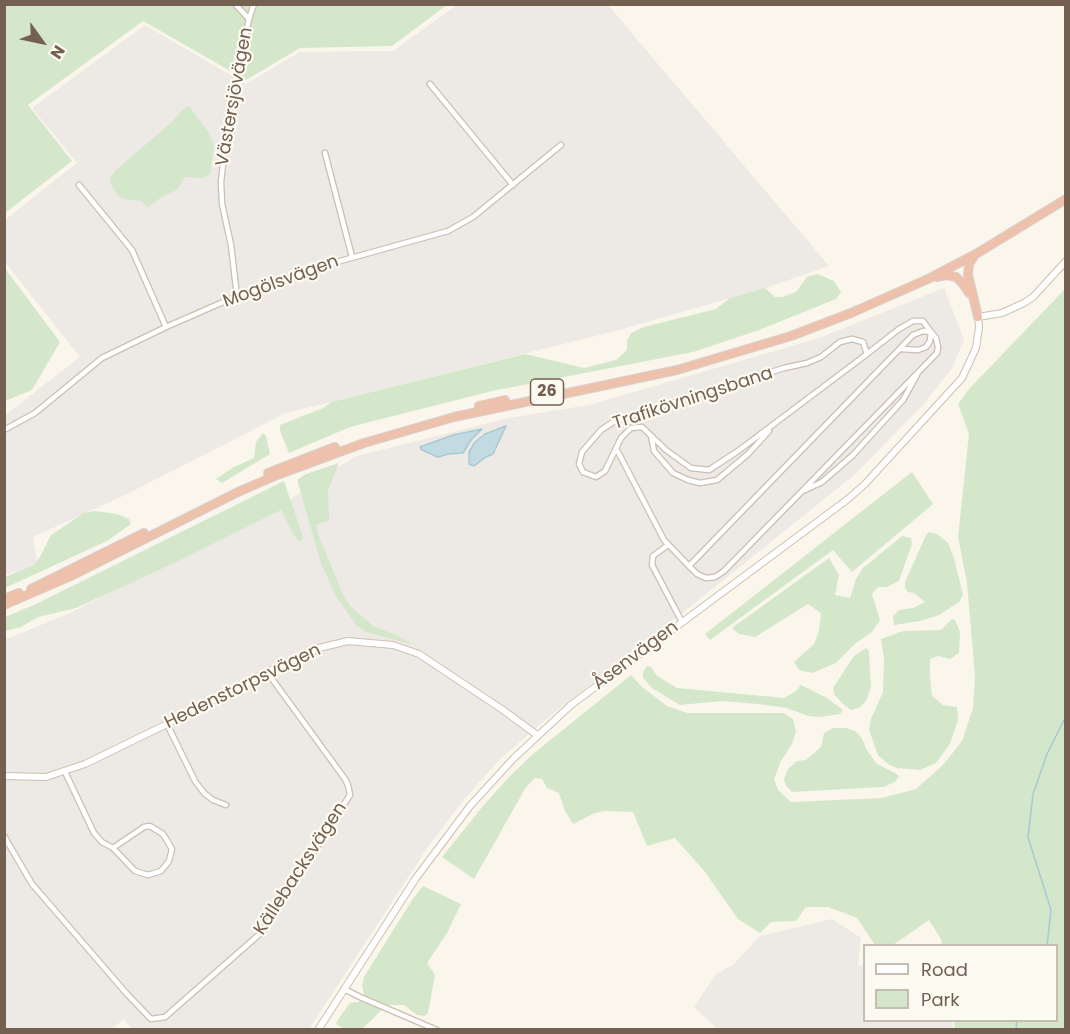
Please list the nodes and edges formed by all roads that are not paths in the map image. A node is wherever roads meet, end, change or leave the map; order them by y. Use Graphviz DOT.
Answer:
graph roads {
  1 [pos="235,4"];
  2 [pos="254,4"];
  3 [pos="249,19"];
  4 [pos="430,84"];
  5 [pos="561,145"];
  6 [pos="325,153"];
  7 [pos="79,185"];
  8 [pos="513,185"];
  9 [pos="1065,194"];
  10 [pos="1065,199"];
  11 [pos="976,254"];
  12 [pos="352,257"];
  13 [pos="1065,261"];
  14 [pos="927,279"];
  15 [pos="237,296"];
  16 [pos="973,299"];
  17 [pos="978,317"];
  18 [pos="166,327"];
  19 [pos="930,332"];
  20 [pos="901,349"];
  21 [pos="867,354"];
  22 [pos="921,368"];
  23 [pos="777,423"];
  24 [pos="4,430"];
  25 [pos="651,435"];
  26 [pos="617,450"];
  27 [pos="800,493"];
  28 [pos="668,545"];
  29 [pos="689,566"];
  30 [pos="4,599"];
  31 [pos="4,605"];
  32 [pos="682,622"];
  33 [pos="267,672"];
  34 [pos="167,724"];
  35 [pos="537,735"];
  36 [pos="65,772"];
  37 [pos="4,776"];
  38 [pos="226,805"];
  39 [pos="4,836"];
  40 [pos="114,848"];
  41 [pos="344,989"];
  42 [pos="318,1029"];
  43 [pos="437,1029"];
  1 -- 3 [label="street"];
  2 -- 3 [label="street, Västersjövägen"];
  3 -- 15 [label="street, Västersjövägen"];
  4 -- 8 [label="street"];
  5 -- 8 [label="street, Mogölsvägen"];
  6 -- 12 [label="street"];
  7 -- 18 [label="street"];
  8 -- 12 [label="street, Mogölsvägen"];
  9 -- 30 [label="highway, 26"];
  10 -- 11 [label="highway, 26"];
  11 -- 14 [label="highway, 26"];
  11 -- 16 [label="highway"];
  12 -- 15 [label="street, Mogölsvägen"];
  13 -- 17 [label="street"];
  14 -- 16 [label="highway"];
  14 -- 31 [label="highway, 26"];
  15 -- 18 [label="street, Mogölsvägen"];
  16 -- 17 [label="highway"];
  17 -- 32 [label="street, Åsenvägen"];
  18 -- 24 [label="street, Mogölsvägen"];
  19 -- 20 [label="street"];
  19 -- 20 [label="street"];
  19 -- 21 [label="street, Trafikövningsbana"];
  19 -- 22 [label="street, Trafikövningsbana"];
  20 -- 29 [label="street"];
  21 -- 23 [label="street, Trafikövningsbana"];
  21 -- 26 [label="street, Trafikövningsbana"];
  22 -- 27 [label="street, Trafikövningsbana"];
  22 -- 27 [label="street, Trafikövningsbana"];
  23 -- 25 [label="street, Trafikövningsbana"];
  23 -- 25 [label="street, Trafikövningsbana"];
  25 -- 26 [label="street, Trafikövningsbana"];
  26 -- 28 [label="street, Trafikövningsbana"];
  27 -- 29 [label="street, Trafikövningsbana"];
  28 -- 29 [label="street, Trafikövningsbana"];
  28 -- 32 [label="street"];
  32 -- 35 [label="street, Åsenvägen"];
  33 -- 34 [label="street, Hedenstorpsvägen"];
  33 -- 35 [label="street, Hedenstorpsvägen"];
  33 -- 39 [label="street, Källebacksvägen"];
  34 -- 36 [label="street, Hedenstorpsvägen"];
  34 -- 38 [label="street"];
  35 -- 41 [label="street, Åsenvägen"];
  36 -- 37 [label="street, Hedenstorpsvägen"];
  36 -- 40 [label="street"];
  40 -- 40 [label="street"];
  41 -- 42 [label="street, Åsenvägen"];
  41 -- 43 [label="street"];
}
